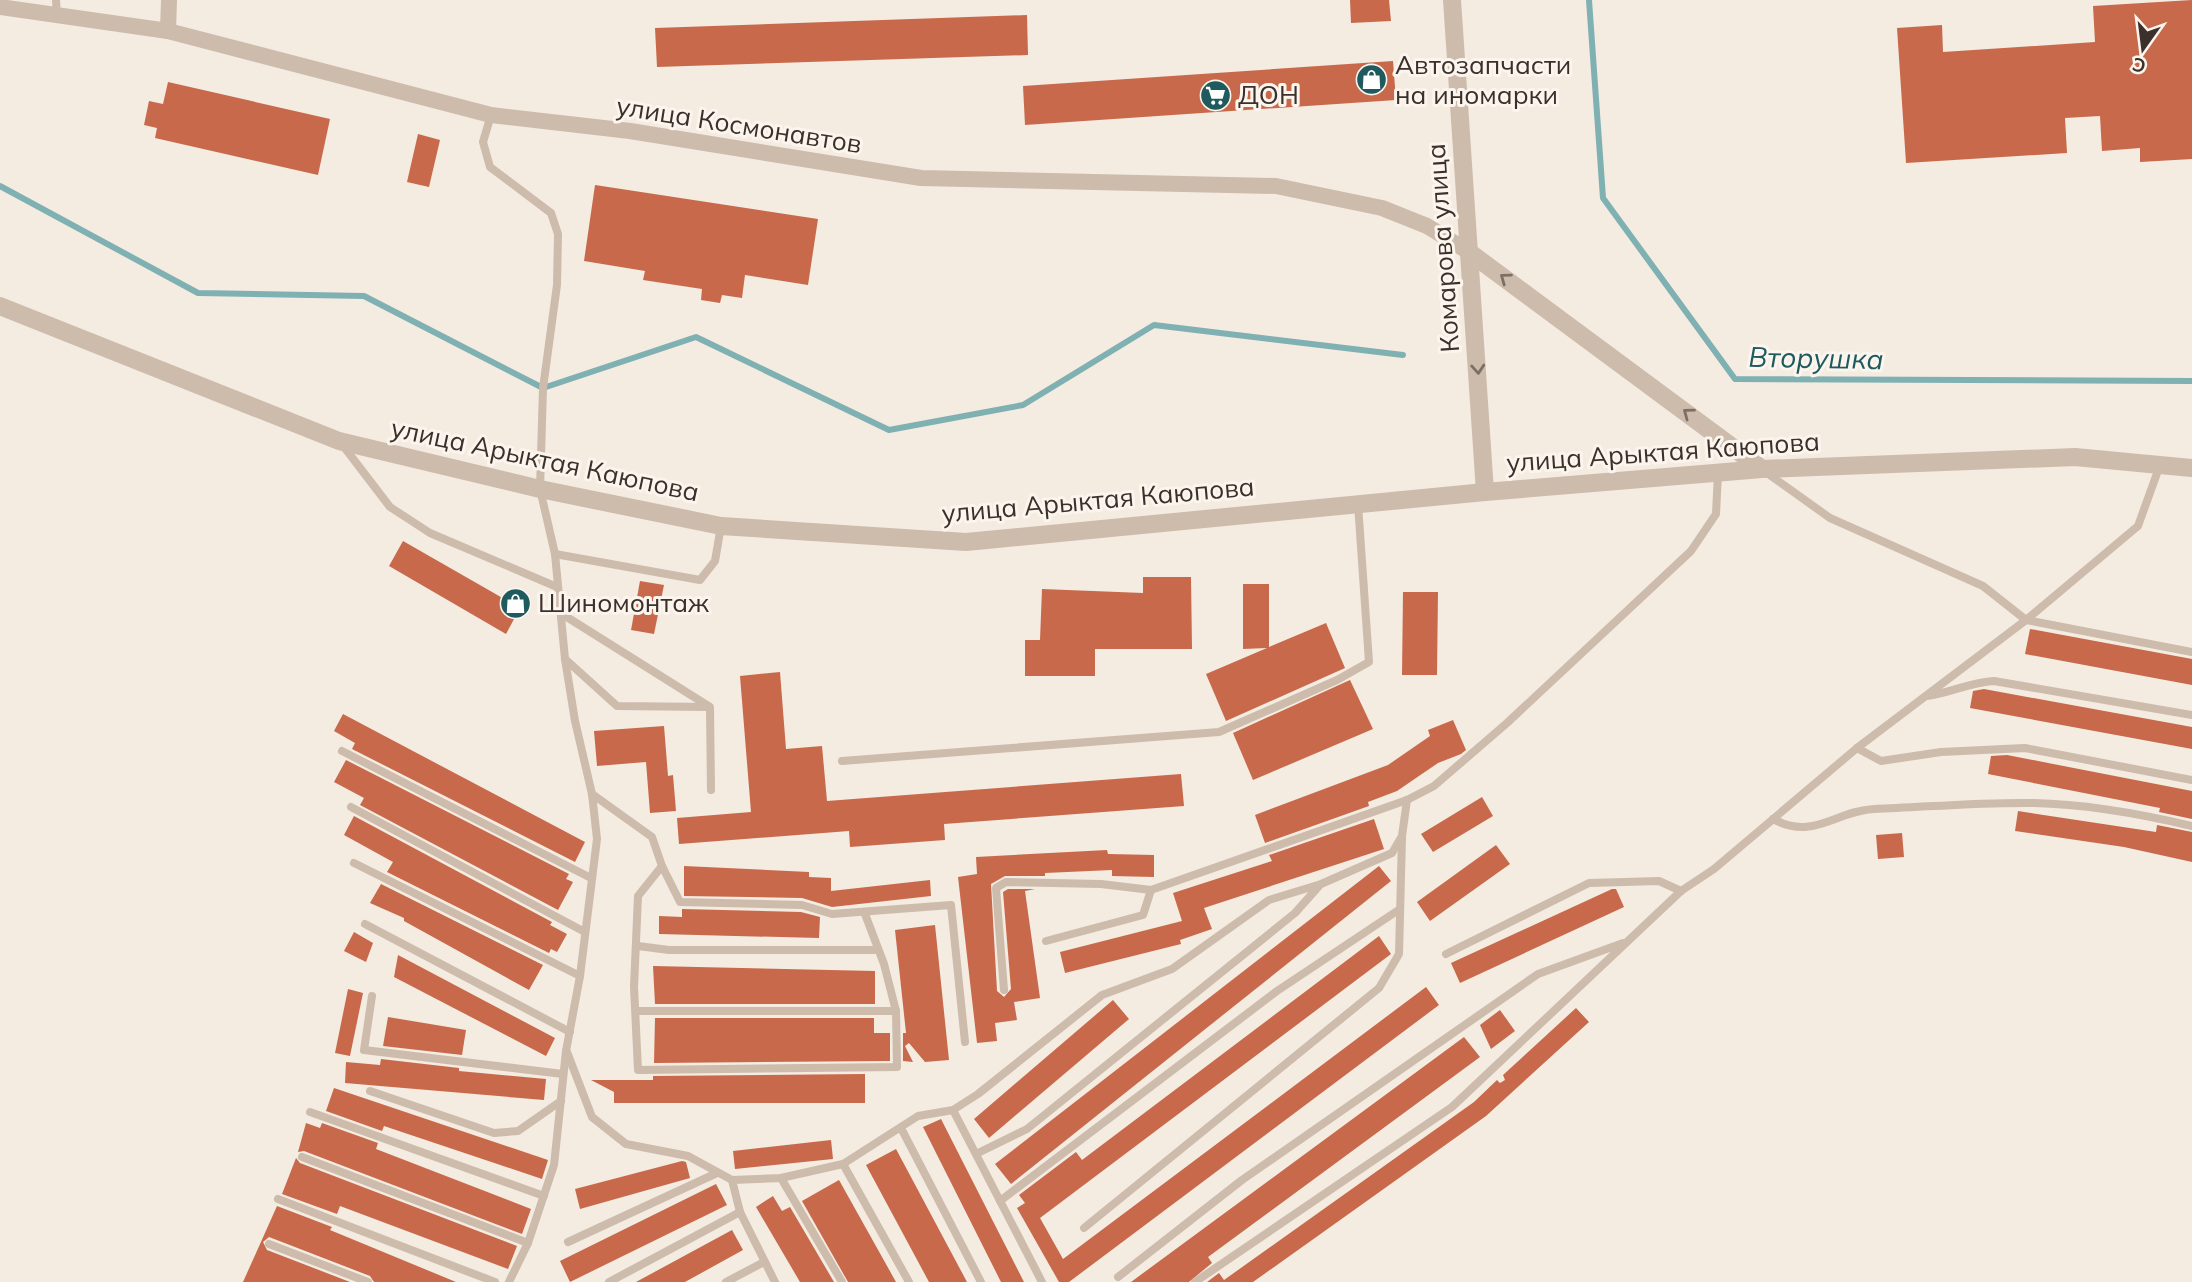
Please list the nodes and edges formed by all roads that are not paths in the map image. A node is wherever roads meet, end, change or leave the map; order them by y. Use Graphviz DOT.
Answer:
graph roads {
  1 [pos="169,0"];
  2 [pos="1452,0"];
  3 [pos="0,7"];
  4 [pos="56,8"];
  5 [pos="168,31"];
  6 [pos="491,115"];
  7 [pos="1469,252"];
  8 [pos="0,306"];
  9 [pos="339,441"];
  10 [pos="2160,465"];
  11 [pos="2192,468"];
  12 [pos="1762,469"];
  13 [pos="1718,473"];
  14 [pos="540,489"];
  15 [pos="1485,492"];
  16 [pos="1358,504"];
  17 [pos="721,526"];
  18 [pos="555,554"];
  19 [pos="557,587"];
  20 [pos="562,614"];
  21 [pos="2026,621"];
  22 [pos="2192,652"];
  23 [pos="565,659"];
  24 [pos="1924,696"];
  25 [pos="710,707"];
  26 [pos="2192,715"];
  27 [pos="1857,748"];
  28 [pos="342,751"];
  29 [pos="842,761"];
  30 [pos="2192,780"];
  31 [pos="711,790"];
  32 [pos="592,794"];
  33 [pos="1407,800"];
  34 [pos="351,807"];
  35 [pos="1773,819"];
  36 [pos="2192,826"];
  37 [pos="1402,836"];
  38 [pos="354,863"];
  39 [pos="662,866"];
  40 [pos="592,878"];
  41 [pos="1321,884"];
  42 [pos="1151,890"];
  43 [pos="1681,891"];
  44 [pos="1400,909"];
  45 [pos="865,914"];
  46 [pos="365,924"];
  47 [pos="583,931"];
  48 [pos="1629,940"];
  49 [pos="1046,941"];
  50 [pos="638,946"];
  51 [pos="878,950"];
  52 [pos="1446,954"];
  53 [pos="580,976"];
  54 [pos="1004,990"];
  55 [pos="372,996"];
  56 [pos="637,1011"];
  57 [pos="896,1011"];
  58 [pos="570,1032"];
  59 [pos="965,1042"];
  60 [pos="566,1051"];
  61 [pos="563,1074"];
  62 [pos="370,1091"];
  63 [pos="561,1101"];
  64 [pos="953,1110"];
  65 [pos="310,1112"];
  66 [pos="901,1128"];
  67 [pos="976,1154"];
  68 [pos="302,1157"];
  69 [pos="843,1164"];
  70 [pos="717,1173"];
  71 [pos="782,1178"];
  72 [pos="732,1180"];
  73 [pos="544,1196"];
  74 [pos="278,1199"];
  75 [pos="1000,1201"];
  76 [pos="740,1212"];
  77 [pos="1084,1228"];
  78 [pos="569,1242"];
  79 [pos="528,1243"];
  80 [pos="269,1244"];
  81 [pos="764,1262"];
  82 [pos="1118,1277"];
  83 [pos="368,1282"];
  84 [pos="495,1282"];
  85 [pos="509,1282"];
  86 [pos="609,1282"];
  87 [pos="726,1282"];
  88 [pos="775,1282"];
  89 [pos="842,1282"];
  90 [pos="909,1282"];
  91 [pos="981,1282"];
  92 [pos="1042,1282"];
  93 [pos="1195,1282"];
  1 -- 5 [label="street"];
  2 -- 7 [label="street, Комарова улица"];
  3 -- 4 [label="street, улица Космонавтов"];
  4 -- 5 [label="street, улица Космонавтов"];
  5 -- 6 [label="street, улица Космонавтов"];
  6 -- 7 [label="street, улица Космонавтов"];
  6 -- 14 [label="lane"];
  12 -- 7 [label="street, one-way"];
  7 -- 15 [label="street, Комарова улица, one-way"];
  8 -- 9 [label="street, улица Арыктая Каюпова"];
  9 -- 14 [label="street, улица Арыктая Каюпова"];
  9 -- 19 [label="lane"];
  10 -- 11 [label="street, улица Арыктая Каюпова"];
  10 -- 12 [label="street, улица Арыктая Каюпова"];
  10 -- 21 [label="lane"];
  12 -- 13 [label="street, улица Арыктая Каюпова"];
  12 -- 21 [label="lane"];
  13 -- 15 [label="street, улица Арыктая Каюпова"];
  13 -- 33 [label="lane"];
  14 -- 17 [label="street, улица Арыктая Каюпова"];
  14 -- 18 [label="lane"];
  15 -- 16 [label="street, улица Арыктая Каюпова"];
  16 -- 17 [label="street, улица Арыктая Каюпова"];
  16 -- 29 [label="lane"];
  17 -- 18 [label="lane"];
  18 -- 19 [label="lane"];
  19 -- 20 [label="lane"];
  20 -- 23 [label="lane"];
  20 -- 25 [label="lane"];
  21 -- 22 [label="lane"];
  21 -- 24 [label="lane"];
  23 -- 25 [label="lane"];
  23 -- 32 [label="lane"];
  24 -- 26 [label="lane"];
  24 -- 27 [label="lane"];
  25 -- 31 [label="lane"];
  27 -- 30 [label="lane"];
  27 -- 35 [label="lane"];
  28 -- 40 [label="lane"];
  32 -- 39 [label="lane"];
  32 -- 40 [label="lane"];
  33 -- 37 [label="lane"];
  33 -- 42 [label="lane"];
  34 -- 47 [label="lane"];
  35 -- 36 [label="lane"];
  35 -- 43 [label="lane"];
  37 -- 41 [label="lane"];
  37 -- 44 [label="lane"];
  38 -- 53 [label="lane"];
  39 -- 45 [label="lane"];
  39 -- 50 [label="lane"];
  40 -- 47 [label="lane"];
  41 -- 64 [label="lane"];
  41 -- 67 [label="lane"];
  42 -- 49 [label="lane"];
  42 -- 54 [label="lane"];
  43 -- 48 [label="lane"];
  43 -- 52 [label="lane"];
  44 -- 75 [label="lane"];
  44 -- 77 [label="lane"];
  45 -- 51 [label="lane"];
  45 -- 59 [label="lane"];
  46 -- 58 [label="lane"];
  47 -- 53 [label="lane"];
  48 -- 82 [label="lane"];
  48 -- 93 [label="lane"];
  50 -- 51 [label="lane"];
  50 -- 56 [label="lane"];
  51 -- 57 [label="lane"];
  53 -- 58 [label="lane"];
  55 -- 61 [label="lane"];
  56 -- 57 [label="lane"];
  56 -- 57 [label="lane"];
  58 -- 60 [label="lane"];
  60 -- 61 [label="lane"];
  60 -- 70 [label="lane"];
  61 -- 63 [label="lane"];
  62 -- 63 [label="lane"];
  63 -- 73 [label="lane"];
  64 -- 66 [label="lane"];
  64 -- 67 [label="lane"];
  65 -- 73 [label="lane"];
  66 -- 69 [label="lane"];
  66 -- 91 [label="lane"];
  67 -- 75 [label="lane"];
  68 -- 79 [label="lane"];
  69 -- 71 [label="lane"];
  69 -- 90 [label="lane"];
  70 -- 72 [label="lane"];
  70 -- 78 [label="lane"];
  71 -- 72 [label="lane"];
  71 -- 89 [label="lane"];
  72 -- 76 [label="lane"];
  73 -- 79 [label="lane"];
  74 -- 84 [label="lane"];
  75 -- 92 [label="lane"];
  76 -- 81 [label="lane"];
  76 -- 86 [label="lane"];
  79 -- 85 [label="lane"];
  80 -- 83 [label="lane"];
  81 -- 87 [label="lane"];
  81 -- 88 [label="lane"];
}
